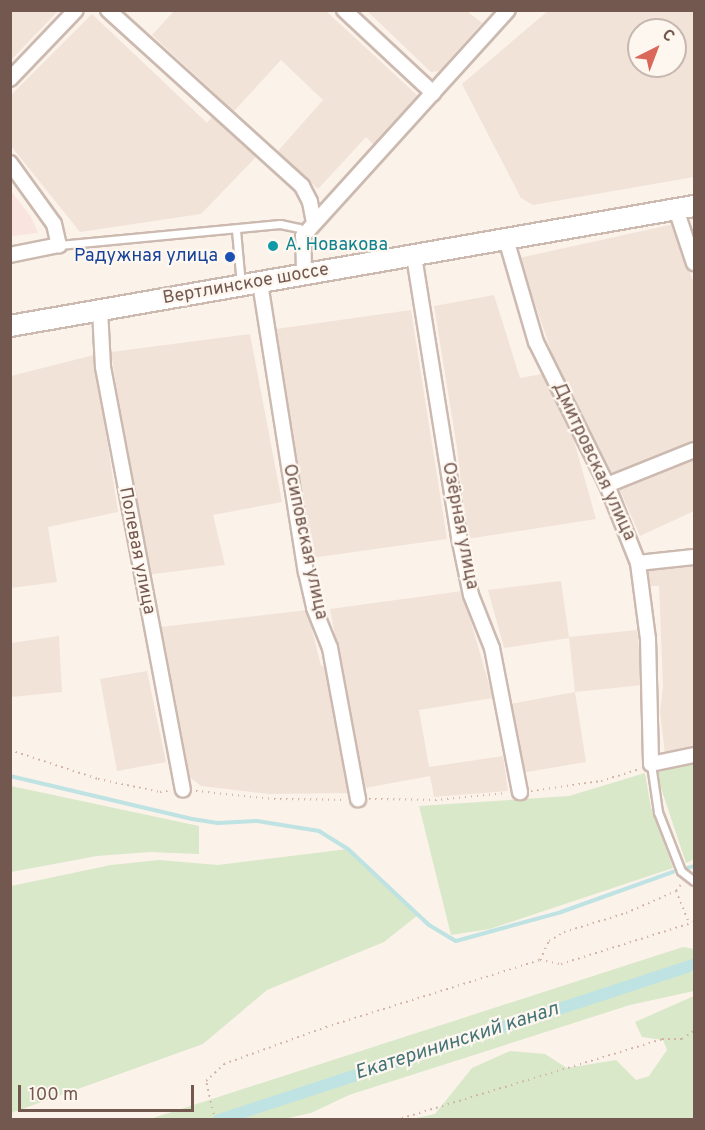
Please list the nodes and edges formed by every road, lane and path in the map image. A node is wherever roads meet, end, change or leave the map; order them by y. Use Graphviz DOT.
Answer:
graph roads {
  1 [pos="76,10"];
  2 [pos="108,10"];
  3 [pos="344,10"];
  4 [pos="508,10"];
  5 [pos="10,79"];
  6 [pos="434,93"];
  7 [pos="10,163"];
  8 [pos="686,207"];
  9 [pos="314,222"];
  10 [pos="236,230"];
  11 [pos="303,236"];
  12 [pos="506,239"];
  13 [pos="59,245"];
  14 [pos="10,255"];
  15 [pos="414,256"];
  16 [pos="694,263"];
  17 [pos="304,275"];
  18 [pos="250,285"];
  19 [pos="100,310"];
  20 [pos="10,326"];
  21 [pos="694,450"];
  22 [pos="607,485"];
  23 [pos="694,557"];
  24 [pos="638,563"];
  25 [pos="10,750"];
  26 [pos="694,755"];
  27 [pos="651,764"];
  28 [pos="183,789"];
  29 [pos="520,792"];
  30 [pos="358,799"];
  31 [pos="685,878"];
  32 [pos="694,881"];
  33 [pos="676,891"];
  34 [pos="694,922"];
  35 [pos="689,924"];
  36 [pos="540,960"];
  37 [pos="694,1031"];
  38 [pos="215,1119"];
  39 [pos="396,1119"];
  1 -- 5 [label="street"];
  2 -- 9 [label="street"];
  3 -- 6 [label="street"];
  4 -- 6 [label="street"];
  6 -- 9 [label="street"];
  7 -- 13 [label="street"];
  8 -- 12 [label="main road, Вертлинское шоссе"];
  8 -- 16 [label="street"];
  9 -- 11 [label="street"];
  10 -- 11 [label="lane"];
  10 -- 13 [label="lane"];
  10 -- 18 [label="lane"];
  11 -- 17 [label="street"];
  12 -- 15 [label="main road, Вертлинское шоссе"];
  12 -- 22 [label="street, Дмитровская улица"];
  13 -- 14 [label="street"];
  15 -- 17 [label="main road, Вертлинское шоссе"];
  15 -- 29 [label="street, Озёрная улица"];
  17 -- 18 [label="main road, Вертлинское шоссе"];
  18 -- 19 [label="main road, Вертлинское шоссе"];
  18 -- 30 [label="street, Осиповская улица"];
  19 -- 20 [label="main road, Вертлинское шоссе"];
  19 -- 28 [label="street, Полевая улица"];
  21 -- 22 [label="street"];
  22 -- 24 [label="street, Дмитровская улица"];
  23 -- 24 [label="street"];
  24 -- 27 [label="street, Дмитровская улица"];
  25 -- 28 [label="path"];
  26 -- 27 [label="street"];
  27 -- 29 [label="path"];
  27 -- 31 [label="lane"];
  28 -- 30 [label="path"];
  29 -- 30 [label="path"];
  31 -- 32 [label="lane"];
  31 -- 33 [label="path"];
  33 -- 35 [label="path"];
  33 -- 36 [label="path"];
  34 -- 35 [label="path"];
  35 -- 36 [label="path"];
  36 -- 38 [label="path"];
  37 -- 39 [label="path"];
}
